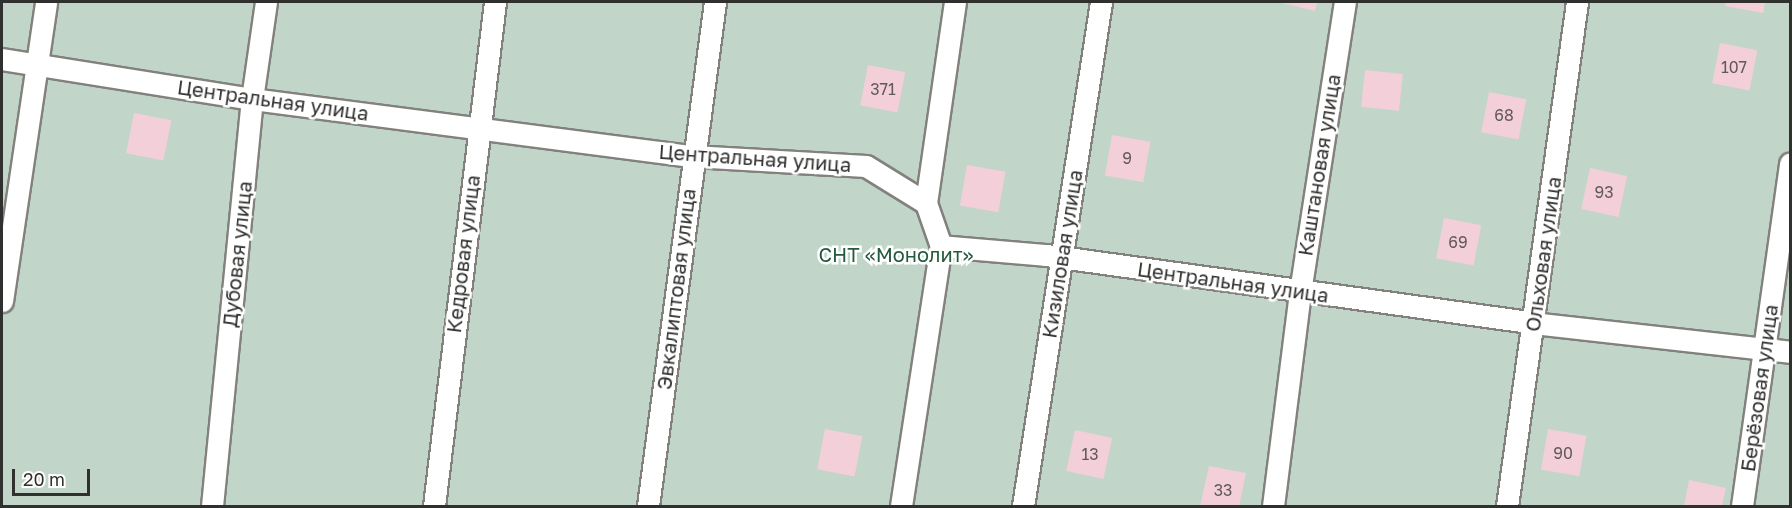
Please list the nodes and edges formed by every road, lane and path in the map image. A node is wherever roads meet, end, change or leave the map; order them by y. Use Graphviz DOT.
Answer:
graph roads {
  1 [pos="46,2"];
  2 [pos="266,2"];
  3 [pos="495,2"];
  4 [pos="715,2"];
  5 [pos="955,2"];
  6 [pos="1101,2"];
  7 [pos="1345,2"];
  8 [pos="1577,2"];
  9 [pos="2,59"];
  10 [pos="38,63"];
  11 [pos="252,99"];
  12 [pos="477,128"];
  13 [pos="692,156"];
  14 [pos="1791,163"];
  15 [pos="926,203"];
  16 [pos="941,246"];
  17 [pos="1062,257"];
  18 [pos="1300,292"];
  19 [pos="2,301"];
  20 [pos="1533,323"];
  21 [pos="1765,349"];
  22 [pos="1791,352"];
  23 [pos="212,507"];
  24 [pos="434,507"];
  25 [pos="648,507"];
  26 [pos="901,507"];
  27 [pos="1023,507"];
  28 [pos="1273,507"];
  29 [pos="1507,507"];
  30 [pos="1742,507"];
  1 -- 10 [label="street"];
  2 -- 11 [label="street, Дубовая улица"];
  3 -- 12 [label="street, Кедровая улица"];
  4 -- 13 [label="street, Эвкалиптовая улица"];
  5 -- 15 [label="street"];
  6 -- 17 [label="street, Кизиловая улица"];
  7 -- 18 [label="street, Каштановая улица"];
  8 -- 20 [label="street, Ольховая улица"];
  9 -- 10 [label="street, Центральная улица"];
  10 -- 11 [label="street, Центральная улица"];
  10 -- 19 [label="street"];
  11 -- 12 [label="street, Центральная улица"];
  11 -- 23 [label="street, Дубовая улица"];
  12 -- 13 [label="street, Центральная улица"];
  12 -- 24 [label="street, Кедровая улица"];
  13 -- 15 [label="street, Центральная улица"];
  13 -- 25 [label="street, Эвкалиптовая улица"];
  14 -- 21 [label="street, Берёзовая улица"];
  15 -- 16 [label="street"];
  16 -- 17 [label="street, Центральная улица"];
  16 -- 26 [label="street"];
  17 -- 18 [label="street, Центральная улица"];
  17 -- 27 [label="street, Кизиловая улица"];
  18 -- 20 [label="street, Центральная улица"];
  18 -- 28 [label="street, Каштановая улица"];
  20 -- 21 [label="street, Центральная улица"];
  20 -- 29 [label="street, Ольховая улица"];
  21 -- 22 [label="street, Центральная улица"];
  21 -- 30 [label="street, Берёзовая улица"];
}
